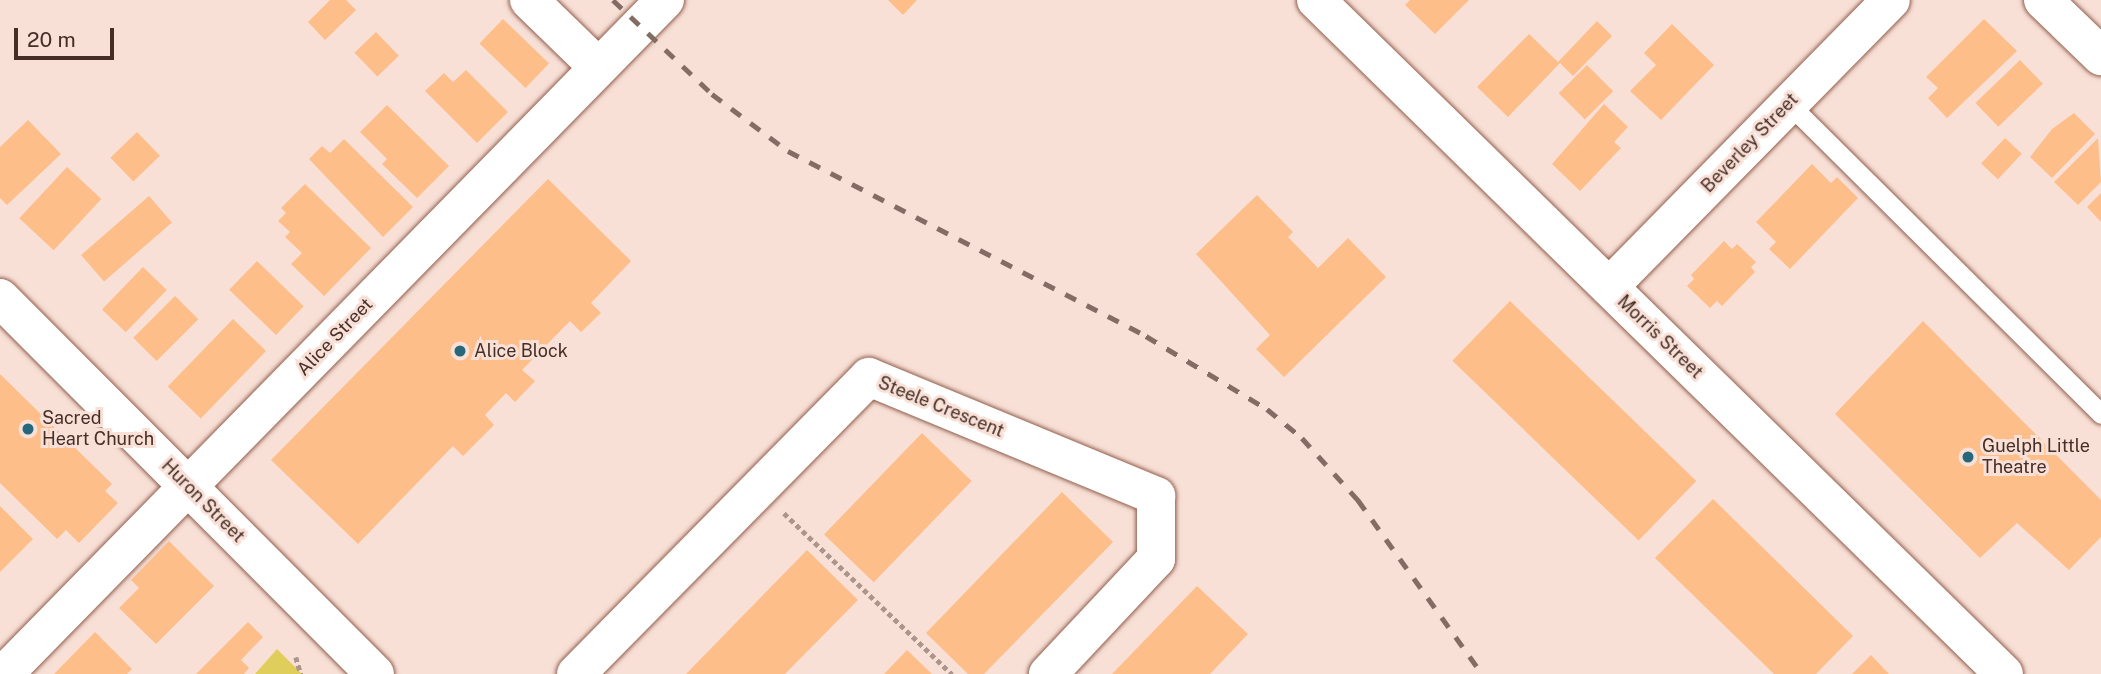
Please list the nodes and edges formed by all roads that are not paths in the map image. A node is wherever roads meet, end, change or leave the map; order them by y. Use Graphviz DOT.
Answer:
graph roads {
  1 [pos="530,0"];
  2 [pos="665,0"];
  3 [pos="1316,0"];
  4 [pos="1891,0"];
  5 [pos="2043,0"];
  6 [pos="2101,56"];
  7 [pos="598,67"];
  8 [pos="1789,104"];
  9 [pos="1609,286"];
  10 [pos="0,298"];
  11 [pos="2101,414"];
  12 [pos="189,487"];
  13 [pos="593,668"];
  14 [pos="4,674"];
  15 [pos="375,674"];
  16 [pos="1048,674"];
  17 [pos="2004,674"];
  1 -- 7 [label="street"];
  2 -- 7 [label="street, Alice Street"];
  3 -- 9 [label="street, Morris Street"];
  4 -- 8 [label="street, Beverley Street"];
  5 -- 6 [label="street"];
  7 -- 12 [label="street, Alice Street"];
  8 -- 9 [label="street, Beverley Street"];
  8 -- 11 [label="lane"];
  9 -- 17 [label="street, Morris Street"];
  10 -- 12 [label="street, Huron Street"];
  12 -- 14 [label="street, Alice Street"];
  12 -- 15 [label="street, Huron Street"];
  13 -- 16 [label="street, Steele Crescent"];
}
